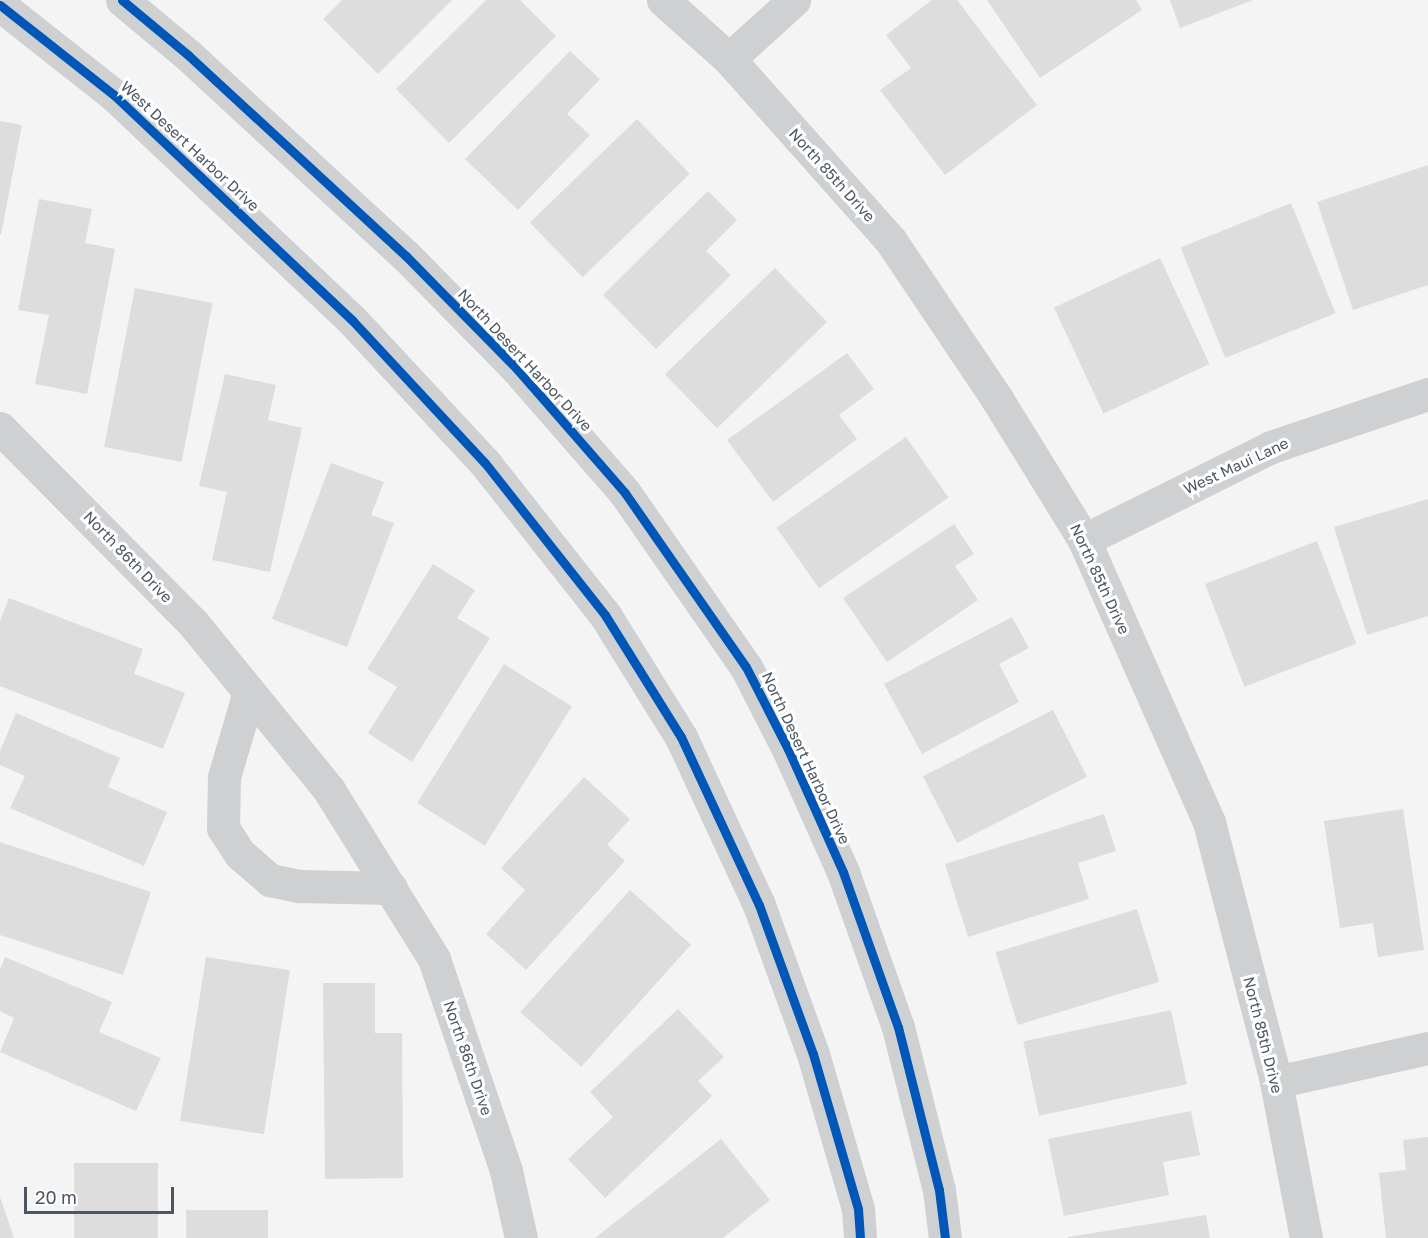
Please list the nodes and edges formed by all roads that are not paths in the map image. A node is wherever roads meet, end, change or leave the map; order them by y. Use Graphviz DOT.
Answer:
graph roads {
  1 [pos="122,0"];
  2 [pos="663,0"];
  3 [pos="794,0"];
  4 [pos="0,5"];
  5 [pos="729,60"];
  6 [pos="1428,394"];
  7 [pos="0,429"];
  8 [pos="1084,540"];
  9 [pos="249,692"];
  10 [pos="391,888"];
  11 [pos="1428,1048"];
  12 [pos="1276,1082"];
  13 [pos="520,1238"];
  14 [pos="860,1238"];
  15 [pos="945,1238"];
  16 [pos="1306,1238"];
  1 -- 15 [label="street, North Desert Harbor Drive"];
  2 -- 5 [label="street, North 85th Drive"];
  3 -- 5 [label="street"];
  4 -- 14 [label="street, West Desert Harbor Drive"];
  5 -- 8 [label="street, North 85th Drive"];
  6 -- 8 [label="street, West Maui Lane"];
  7 -- 9 [label="street, North 86th Drive"];
  8 -- 12 [label="street, North 85th Drive"];
  9 -- 10 [label="street, North 86th Drive"];
  9 -- 10 [label="street"];
  10 -- 13 [label="street, North 86th Drive"];
  11 -- 12 [label="street"];
  12 -- 16 [label="street, North 85th Drive"];
}
